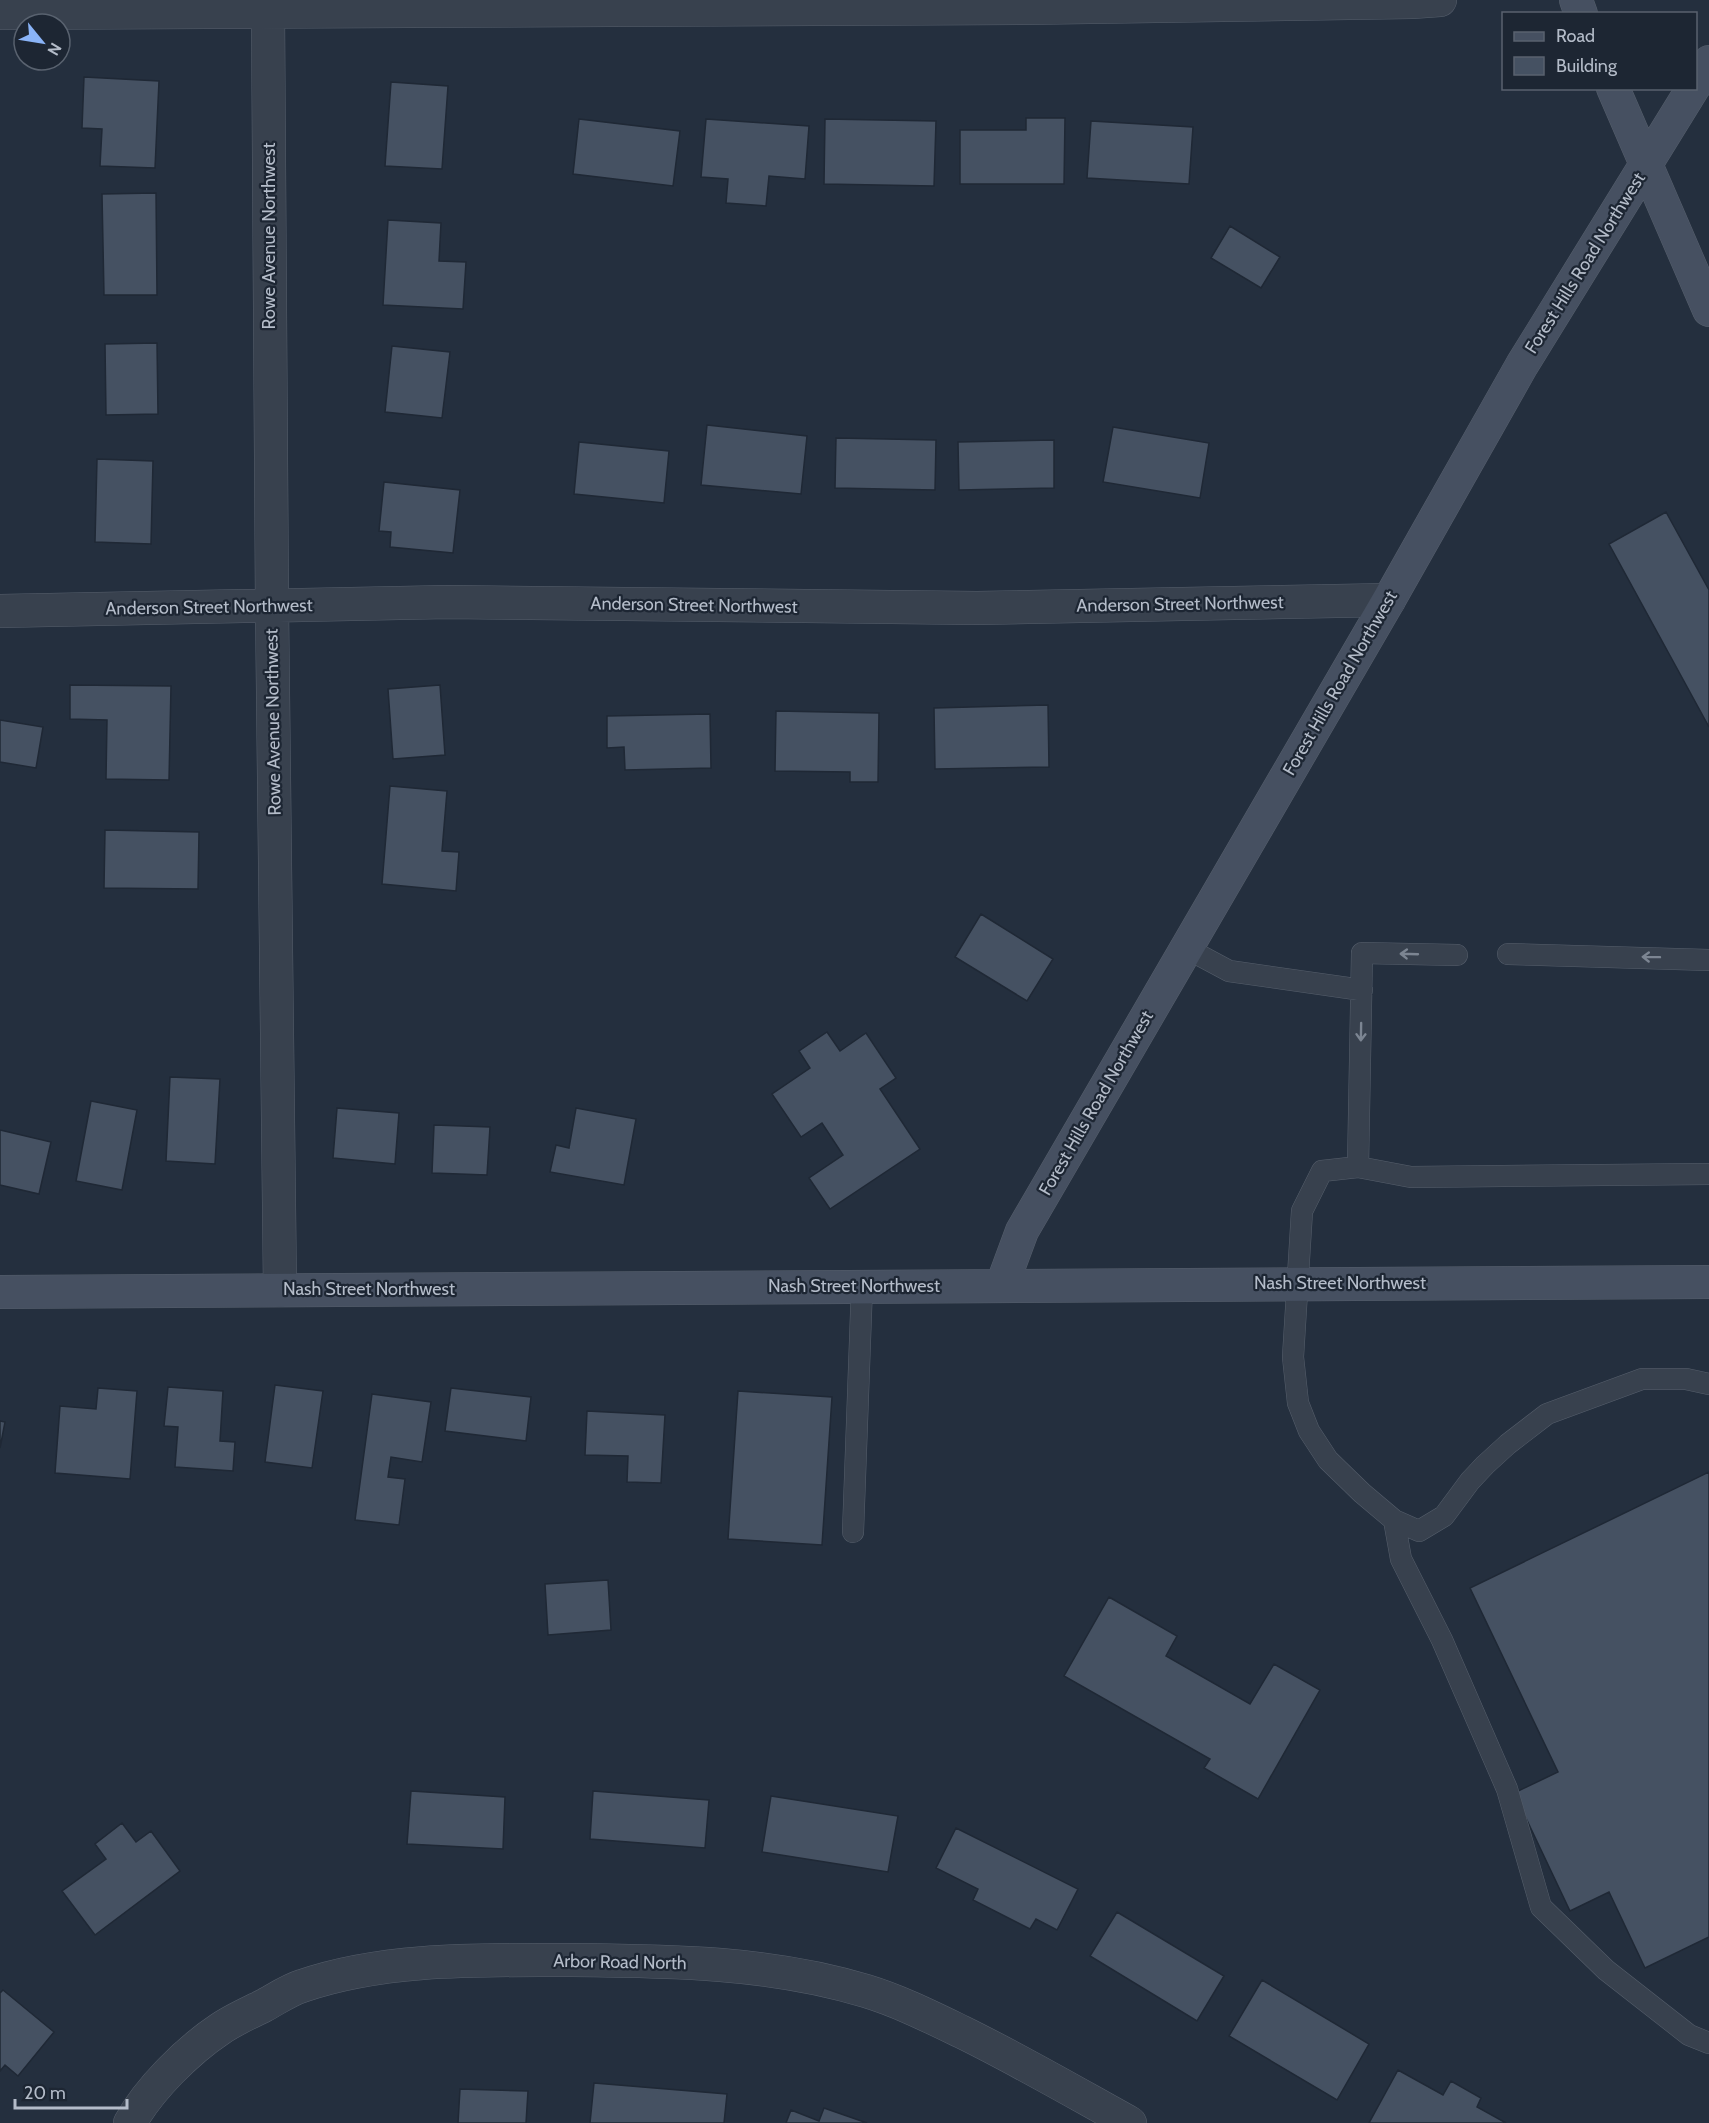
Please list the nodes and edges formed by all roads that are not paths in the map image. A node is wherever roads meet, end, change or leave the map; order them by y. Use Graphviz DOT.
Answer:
graph roads {
  1 [pos="1440,0"];
  2 [pos="268,11"];
  3 [pos="0,13"];
  4 [pos="1709,62"];
  5 [pos="1697,81"];
  6 [pos="1614,90"];
  7 [pos="1692,90"];
  8 [pos="1646,165"];
  9 [pos="1709,310"];
  10 [pos="1389,600"];
  11 [pos="272,607"];
  12 [pos="0,611"];
  13 [pos="1186,948"];
  14 [pos="1508,954"];
  15 [pos="1456,955"];
  16 [pos="1709,960"];
  17 [pos="1362,990"];
  18 [pos="1358,1167"];
  19 [pos="1709,1174"];
  20 [pos="1709,1282"];
  21 [pos="1297,1283"];
  22 [pos="1002,1285"];
  23 [pos="862,1286"];
  24 [pos="280,1290"];
  25 [pos="0,1292"];
  26 [pos="1709,1384"];
  27 [pos="1394,1520"];
  28 [pos="853,1532"];
  29 [pos="1709,2043"];
  30 [pos="130,2123"];
  31 [pos="1130,2123"];
  1 -- 2 [label="street"];
  2 -- 3 [label="street"];
  2 -- 11 [label="street, Rowe Avenue Northwest"];
  4 -- 5 [label="main road"];
  6 -- 8 [label="main road"];
  7 -- 8 [label="main road, Forest Hills Road Northwest"];
  8 -- 9 [label="main road"];
  8 -- 10 [label="main road, Forest Hills Road Northwest"];
  10 -- 11 [label="street, Anderson Street Northwest"];
  10 -- 13 [label="main road, Forest Hills Road Northwest"];
  11 -- 12 [label="street, Anderson Street Northwest"];
  11 -- 24 [label="street, Rowe Avenue Northwest"];
  13 -- 17 [label="lane"];
  13 -- 22 [label="main road, Forest Hills Road Northwest"];
  16 -- 14 [label="lane, one-way"];
  15 -- 17 [label="lane, one-way"];
  17 -- 18 [label="lane, one-way"];
  18 -- 19 [label="lane"];
  18 -- 21 [label="lane"];
  20 -- 21 [label="main road, Nash Street Northwest"];
  21 -- 22 [label="main road, Nash Street Northwest"];
  21 -- 27 [label="lane"];
  22 -- 23 [label="main road, Nash Street Northwest"];
  23 -- 24 [label="main road, Nash Street Northwest"];
  23 -- 28 [label="lane"];
  24 -- 25 [label="main road, Nash Street Northwest"];
  26 -- 27 [label="lane"];
  27 -- 29 [label="lane"];
  30 -- 31 [label="street, Arbor Road North"];
}
